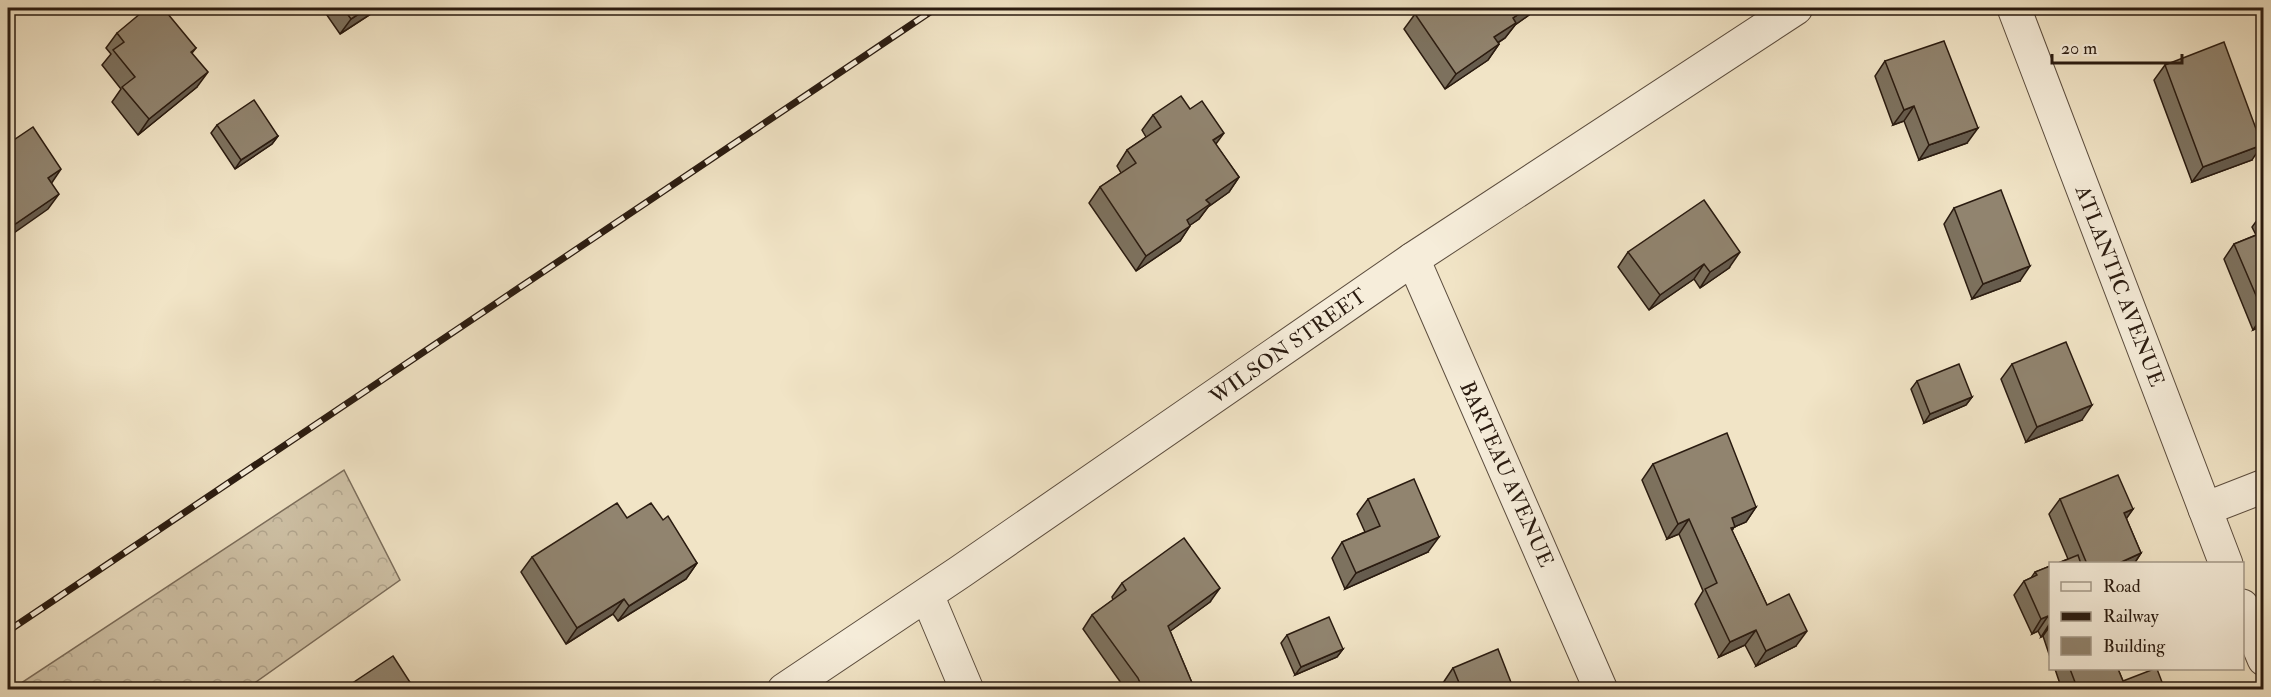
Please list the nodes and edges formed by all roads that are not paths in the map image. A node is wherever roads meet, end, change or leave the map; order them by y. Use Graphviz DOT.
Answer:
graph roads {
  1 [pos="1796,8"];
  2 [pos="2014,8"];
  3 [pos="1413,259"];
  4 [pos="2264,486"];
  5 [pos="2205,509"];
  6 [pos="2225,562"];
  7 [pos="927,594"];
  8 [pos="2244,611"];
  9 [pos="2264,659"];
  10 [pos="784,690"];
  11 [pos="967,690"];
  12 [pos="1601,690"];
  1 -- 3 [label="street, WILSON STREET"];
  2 -- 5 [label="street, ATLANTIC AVENUE"];
  3 -- 7 [label="street, WILSON STREET"];
  3 -- 12 [label="street, BARTEAU AVENUE"];
  4 -- 5 [label="street"];
  5 -- 6 [label="street, ATLANTIC AVENUE"];
  7 -- 10 [label="street, WILSON STREET"];
  7 -- 11 [label="street"];
  8 -- 9 [label="street"];
}
